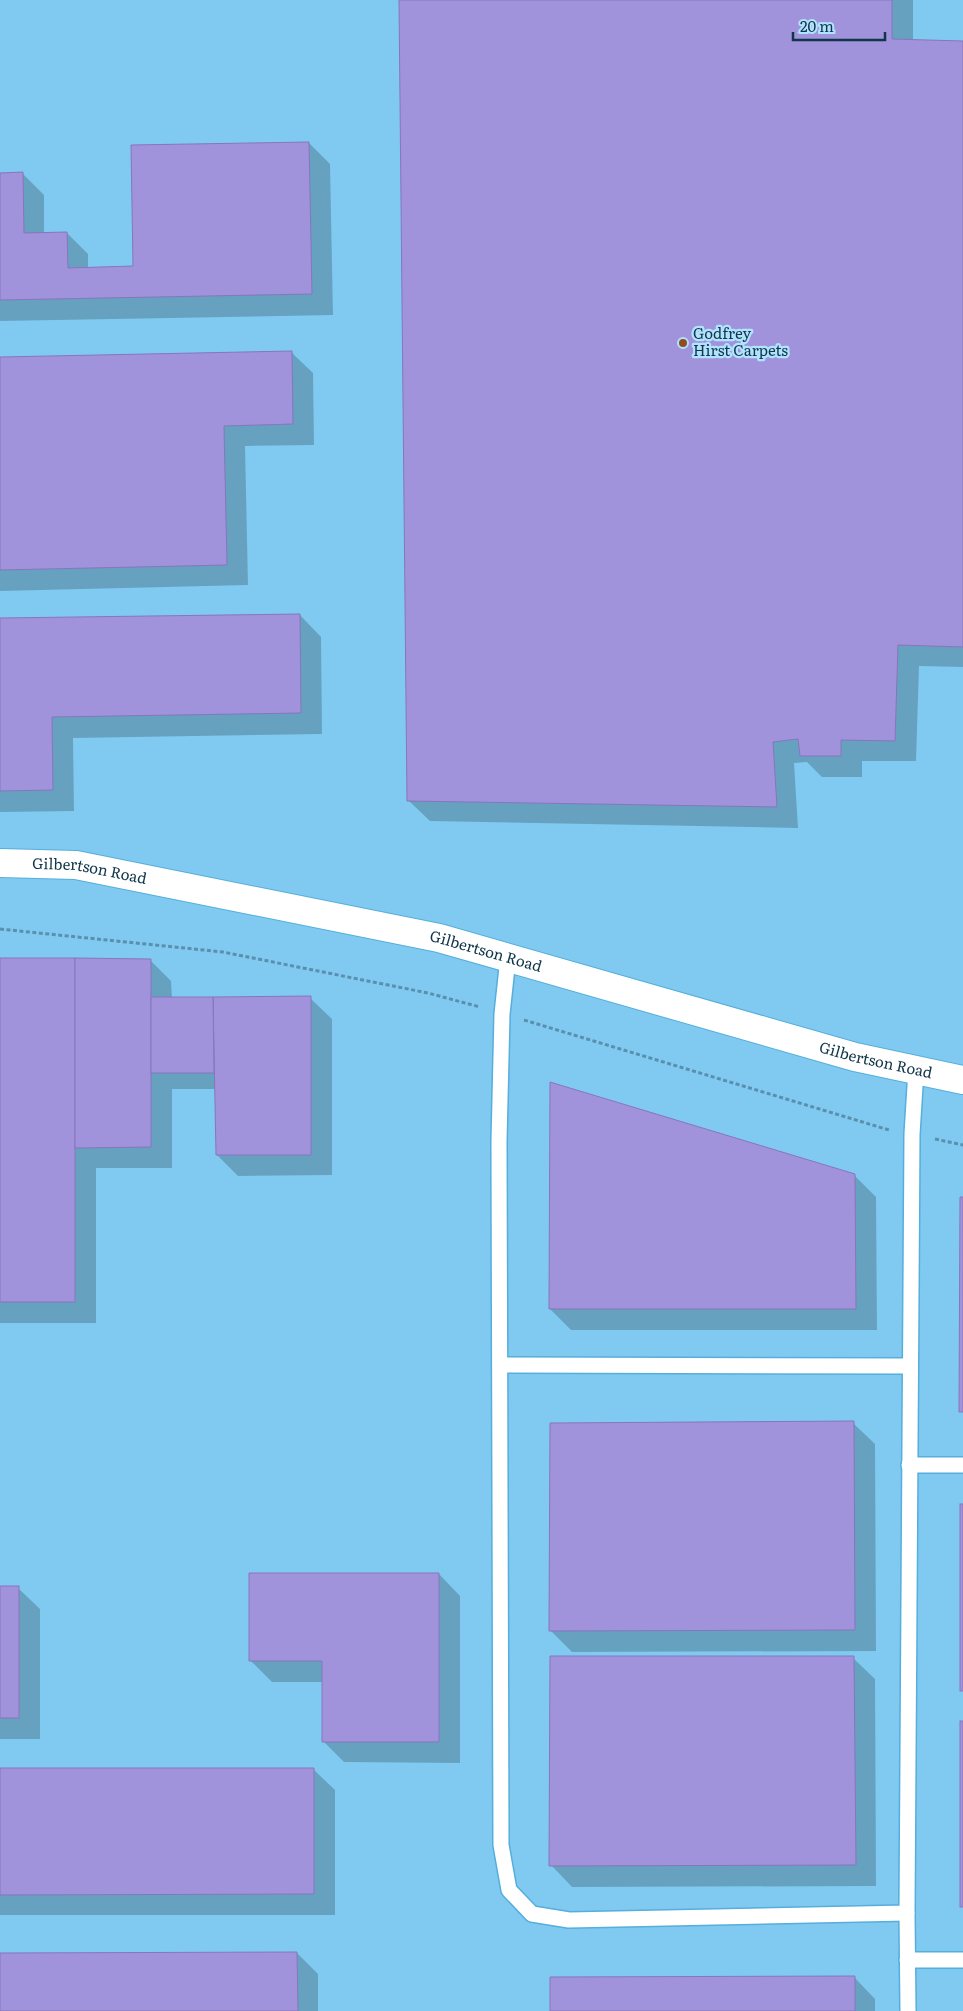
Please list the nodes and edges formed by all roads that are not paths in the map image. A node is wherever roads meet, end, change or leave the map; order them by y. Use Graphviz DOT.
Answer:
graph roads {
  1 [pos="0,863"];
  2 [pos="508,958"];
  3 [pos="916,1070"];
  4 [pos="963,1080"];
  5 [pos="500,1365"];
  6 [pos="910,1366"];
  7 [pos="909,1465"];
  8 [pos="963,1465"];
  9 [pos="907,1914"];
  10 [pos="907,1960"];
  11 [pos="963,1960"];
  12 [pos="908,2011"];
  1 -- 2 [label="street, Gilbertson Road"];
  2 -- 3 [label="street, Gilbertson Road"];
  2 -- 5 [label="lane"];
  3 -- 4 [label="street, Gilbertson Road"];
  3 -- 6 [label="lane"];
  5 -- 6 [label="lane"];
  5 -- 9 [label="lane"];
  6 -- 7 [label="lane"];
  7 -- 8 [label="lane"];
  7 -- 9 [label="lane"];
  9 -- 10 [label="lane"];
  10 -- 11 [label="lane"];
  10 -- 12 [label="lane"];
}
